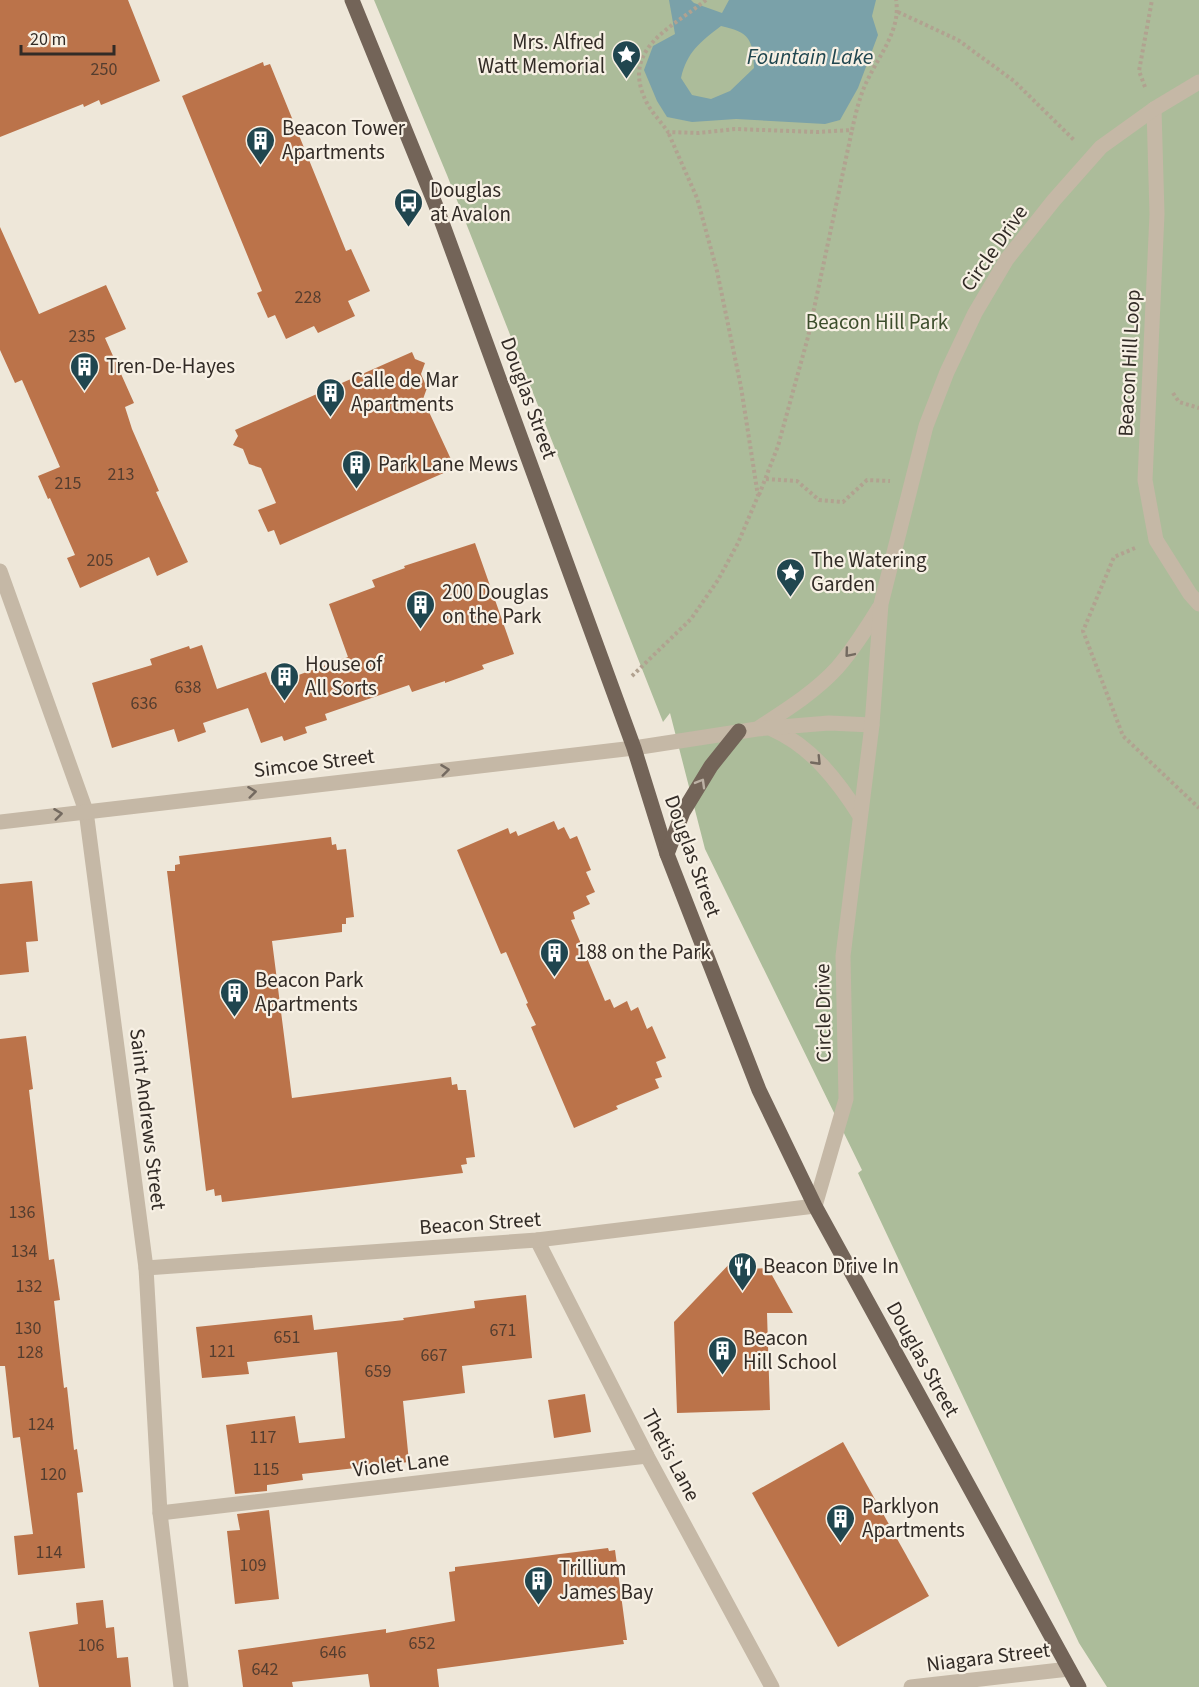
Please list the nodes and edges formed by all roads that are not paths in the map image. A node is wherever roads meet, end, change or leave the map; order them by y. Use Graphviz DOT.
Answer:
graph roads {
  1 [pos="352,0"];
  2 [pos="1199,82"];
  3 [pos="1154,109"];
  4 [pos="0,571"];
  5 [pos="881,604"];
  6 [pos="1199,604"];
  7 [pos="872,724"];
  8 [pos="763,728"];
  9 [pos="739,731"];
  10 [pos="634,748"];
  11 [pos="86,811"];
  12 [pos="860,816"];
  13 [pos="0,822"];
  14 [pos="667,854"];
  15 [pos="816,1206"];
  16 [pos="537,1240"];
  17 [pos="146,1268"];
  18 [pos="647,1456"];
  19 [pos="160,1514"];
  20 [pos="1069,1669"];
  21 [pos="181,1687"];
  22 [pos="772,1687"];
  23 [pos="911,1687"];
  24 [pos="1079,1687"];
  1 -- 10 [label="main road, Douglas Street"];
  2 -- 3 [label="street, Circle Drive"];
  3 -- 5 [label="street, Circle Drive"];
  3 -- 6 [label="street, Beacon Hill Loop"];
  4 -- 11 [label="street, Saint Andrews Street"];
  5 -- 7 [label="street, Circle Drive"];
  5 -- 8 [label="street, Circle Drive, one-way"];
  7 -- 8 [label="street, Circle Drive"];
  7 -- 12 [label="street, Circle Drive"];
  8 -- 9 [label="street, Circle Drive"];
  8 -- 12 [label="street, one-way"];
  9 -- 10 [label="street, Circle Drive"];
  14 -- 9 [label="main road, one-way"];
  11 -- 10 [label="street, Simcoe Street, one-way"];
  10 -- 14 [label="main road, Douglas Street"];
  13 -- 11 [label="street, Simcoe Street, one-way"];
  11 -- 17 [label="street, Saint Andrews Street"];
  12 -- 15 [label="street, Circle Drive"];
  14 -- 15 [label="main road, Douglas Street"];
  15 -- 16 [label="street, Beacon Street"];
  15 -- 20 [label="main road, Douglas Street"];
  16 -- 17 [label="street, Beacon Street"];
  16 -- 18 [label="street, Thetis Lane"];
  17 -- 19 [label="street, Saint Andrews Street"];
  18 -- 19 [label="street, Violet Lane"];
  18 -- 22 [label="street, Thetis Lane"];
  19 -- 21 [label="street, Saint Andrews Street"];
  20 -- 23 [label="street, Niagara Street"];
  20 -- 24 [label="main road, Douglas Street"];
}
